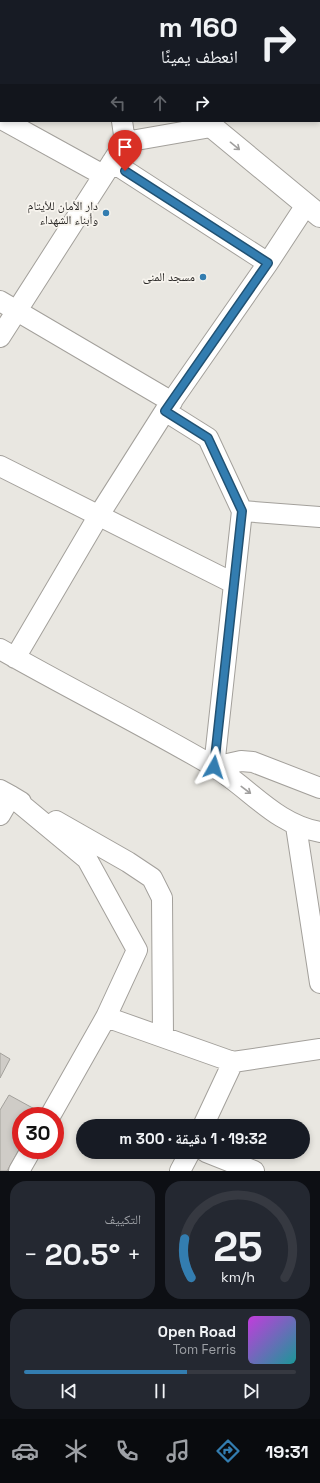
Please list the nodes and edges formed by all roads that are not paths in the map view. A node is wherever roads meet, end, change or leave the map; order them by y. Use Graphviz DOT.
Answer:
graph roads {
  1 [pos="6,122"];
  2 [pos="122,122"];
  3 [pos="208,124"];
  4 [pos="125,142"];
  5 [pos="108,169"];
  6 [pos="313,210"];
  7 [pos="268,263"];
  8 [pos="9,305"];
  9 [pos="0,337"];
  10 [pos="168,406"];
  11 [pos="0,466"];
  12 [pos="242,511"];
  13 [pos="99,515"];
  14 [pos="320,517"];
  15 [pos="233,583"];
  16 [pos="4,652"];
  17 [pos="214,767"];
  18 [pos="320,788"];
  19 [pos="5,793"];
  20 [pos="0,814"];
  21 [pos="296,826"];
  22 [pos="320,832"];
  23 [pos="320,983"];
  24 [pos="106,1017"];
  25 [pos="163,1037"];
  26 [pos="320,1049"];
  27 [pos="233,1062"];
  28 [pos="55,1107"];
  29 [pos="206,1119"];
  30 [pos="26,1159"];
  31 [pos="186,1159"];
  32 [pos="224,1159"];
  33 [pos="20,1171"];
  34 [pos="180,1171"];
  35 [pos="254,1171"];
  1 -- 5 [label="street"];
  2 -- 4 [label="street"];
  3 -- 4 [label="street"];
  3 -- 6 [label="main road, one-way"];
  4 -- 5 [label="street"];
  5 -- 7 [label="street"];
  5 -- 8 [label="street"];
  6 -- 7 [label="street"];
  7 -- 10 [label="street"];
  8 -- 9 [label="street"];
  8 -- 10 [label="street"];
  10 -- 12 [label="street"];
  10 -- 13 [label="street"];
  11 -- 13 [label="street"];
  12 -- 14 [label="street"];
  12 -- 15 [label="street"];
  13 -- 15 [label="street"];
  13 -- 16 [label="street"];
  15 -- 17 [label="street"];
  16 -- 17 [label="street"];
  17 -- 18 [label="street"];
  17 -- 21 [label="street, one-way"];
  19 -- 20 [label="street"];
  19 -- 24 [label="street"];
  19 -- 25 [label="street"];
  21 -- 22 [label="street"];
  21 -- 23 [label="street"];
  24 -- 25 [label="street"];
  24 -- 28 [label="street"];
  25 -- 27 [label="street"];
  26 -- 27 [label="street"];
  27 -- 29 [label="street"];
  30 -- 33 [label="street"];
  31 -- 34 [label="street"];
  32 -- 35 [label="street"];
}
